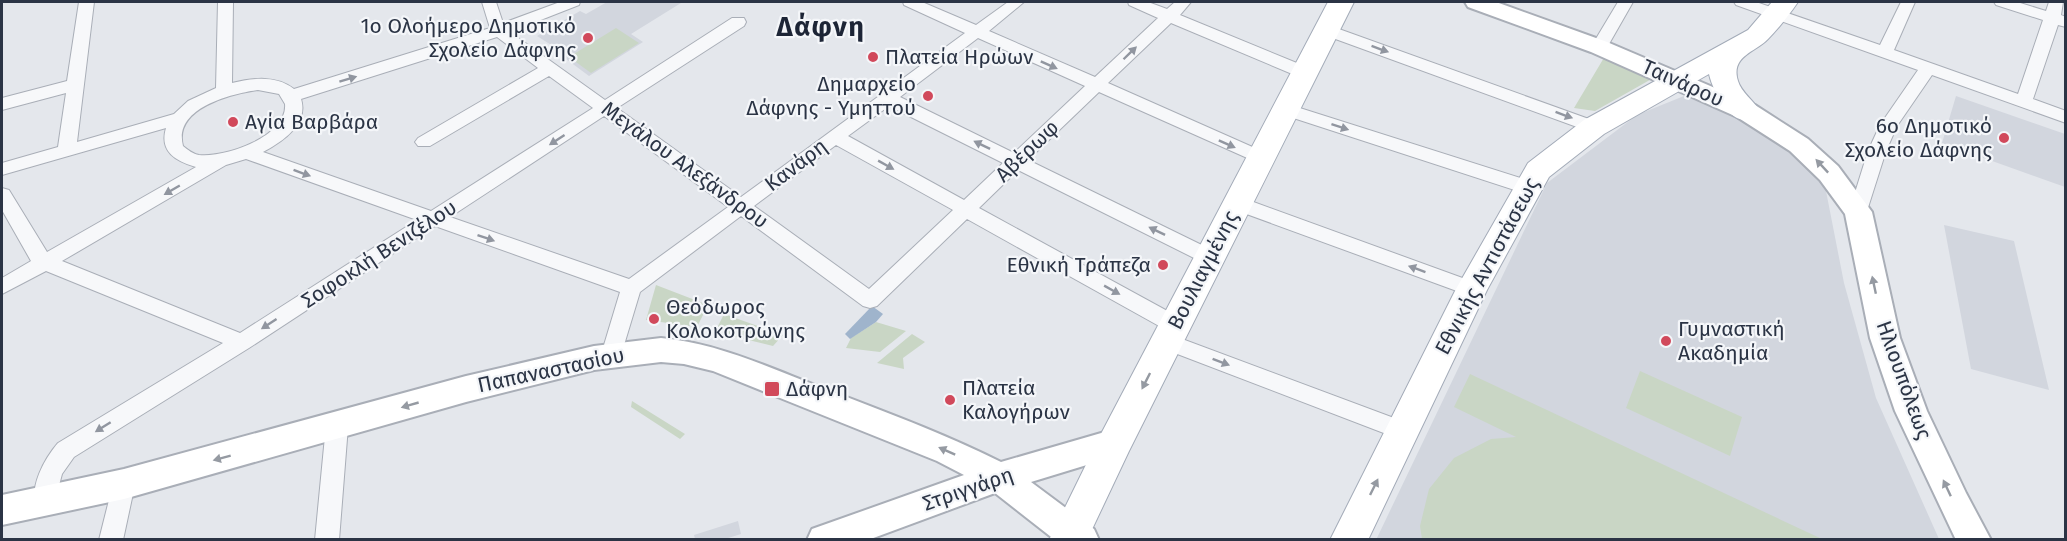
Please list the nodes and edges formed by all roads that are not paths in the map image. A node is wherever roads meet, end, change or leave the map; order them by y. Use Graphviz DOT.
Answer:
graph roads {
  1 [pos="86,2"];
  2 [pos="227,2"];
  3 [pos="489,2"];
  4 [pos="573,2"];
  5 [pos="910,2"];
  6 [pos="1017,2"];
  7 [pos="1135,2"];
  8 [pos="1184,2"];
  9 [pos="1341,2"];
  10 [pos="1477,2"];
  11 [pos="1625,2"];
  12 [pos="1742,2"];
  13 [pos="1908,2"];
  14 [pos="2002,2"];
  15 [pos="1780,7"];
  16 [pos="2058,14"];
  17 [pos="1169,16"];
  18 [pos="738,22"];
  19 [pos="1325,29"];
  20 [pos="499,30"];
  21 [pos="976,32"];
  22 [pos="1599,46"];
  23 [pos="1736,49"];
  24 [pos="1885,52"];
  25 [pos="551,68"];
  26 [pos="1929,68"];
  27 [pos="1303,72"];
  28 [pos="1678,80"];
  29 [pos="75,85"];
  30 [pos="1095,86"];
  31 [pos="224,90"];
  32 [pos="292,96"];
  33 [pos="887,98"];
  34 [pos="2024,102"];
  35 [pos="2,104"];
  36 [pos="606,108"];
  37 [pos="1284,110"];
  38 [pos="1746,111"];
  39 [pos="2066,117"];
  40 [pos="181,118"];
  41 [pos="1594,127"];
  42 [pos="835,137"];
  43 [pos="424,142"];
  44 [pos="67,149"];
  45 [pos="247,153"];
  46 [pos="1260,158"];
  47 [pos="223,160"];
  48 [pos="1016,161"];
  49 [pos="2,169"];
  50 [pos="1527,187"];
  51 [pos="2,195"];
  52 [pos="1237,203"];
  53 [pos="741,207"];
  54 [pos="966,209"];
  55 [pos="1858,212"];
  56 [pos="433,219"];
  57 [pos="1209,257"];
  58 [pos="46,263"];
  59 [pos="2,287"];
  60 [pos="631,288"];
  61 [pos="1472,288"];
  62 [pos="870,300"];
  63 [pos="1170,333"];
  64 [pos="242,342"];
  65 [pos="611,355"];
  66 [pos="337,426"];
  67 [pos="1402,432"];
  68 [pos="1114,443"];
  69 [pos="999,477"];
  70 [pos="124,484"];
  71 [pos="45,501"];
  72 [pos="2,510"];
  73 [pos="1074,537"];
  74 [pos="111,540"];
  75 [pos="327,540"];
  76 [pos="824,540"];
  77 [pos="1349,540"];
  78 [pos="1974,540"];
  1 -- 29 [label="street"];
  2 -- 31 [label="street"];
  3 -- 20 [label="street"];
  4 -- 20 [label="street"];
  5 -- 21 [label="street"];
  6 -- 21 [label="street, Κανάρη"];
  7 -- 17 [label="street"];
  8 -- 17 [label="street, Αβέρωφ"];
  9 -- 19 [label="main road, Βουλιαγμένης"];
  10 -- 22 [label="main road, Ταινάρου"];
  11 -- 22 [label="street"];
  12 -- 15 [label="street"];
  13 -- 24 [label="street"];
  14 -- 16 [label="street"];
  15 -- 23 [label="main road"];
  15 -- 24 [label="street"];
  16 -- 34 [label="street"];
  17 -- 27 [label="street"];
  30 -- 17 [label="street, Αβέρωφ, one-way"];
  18 -- 36 [label="street, Σοφοκλή Βενιζέλου"];
  19 -- 27 [label="main road, Βουλιαγμένης"];
  19 -- 41 [label="street, one-way"];
  20 -- 25 [label="street, Μεγάλου Αλεξάνδρου"];
  32 -- 20 [label="street, one-way"];
  21 -- 30 [label="street, one-way"];
  21 -- 33 [label="street, Κανάρη"];
  22 -- 28 [label="main road, Ταινάρου"];
  23 -- 28 [label="main road, Εθνικής Αντιστάσεως"];
  23 -- 38 [label="main road"];
  24 -- 26 [label="street"];
  25 -- 36 [label="street, Μεγάλου Αλεξάνδρου"];
  25 -- 43 [label="street"];
  26 -- 34 [label="street"];
  26 -- 55 [label="street"];
  27 -- 37 [label="main road, Βουλιαγμένης"];
  28 -- 38 [label="main road, Ταινάρου"];
  28 -- 41 [label="main road, Εθνικής Αντιστάσεως"];
  29 -- 35 [label="street"];
  29 -- 44 [label="street"];
  30 -- 46 [label="street, one-way"];
  30 -- 48 [label="street, Αβέρωφ"];
  31 -- 32 [label="street"];
  31 -- 40 [label="street"];
  32 -- 45 [label="street"];
  33 -- 42 [label="street, Κανάρη"];
  48 -- 33 [label="street, one-way"];
  34 -- 39 [label="street"];
  36 -- 53 [label="street, Μεγάλου Αλεξάνδρου"];
  36 -- 56 [label="street, Σοφοκλή Βενιζέλου, one-way"];
  37 -- 46 [label="main road, Βουλιαγμένης"];
  37 -- 50 [label="street, one-way"];
  55 -- 38 [label="main road, Ταινάρου, one-way"];
  40 -- 44 [label="street"];
  40 -- 47 [label="street"];
  41 -- 50 [label="main road, Εθνικής Αντιστάσεως"];
  42 -- 53 [label="street, Κανάρη"];
  42 -- 54 [label="street, one-way"];
  44 -- 49 [label="street"];
  45 -- 47 [label="street"];
  45 -- 56 [label="street, one-way"];
  46 -- 52 [label="main road, Βουλιαγμένης"];
  47 -- 58 [label="street, one-way"];
  48 -- 54 [label="street, Αβέρωφ"];
  57 -- 48 [label="street, one-way"];
  50 -- 61 [label="main road, Εθνικής Αντιστάσεως"];
  51 -- 58 [label="street"];
  52 -- 57 [label="main road, Βουλιαγμένης"];
  61 -- 52 [label="street, one-way"];
  53 -- 60 [label="street, Κανάρη"];
  53 -- 62 [label="street, Μεγάλου Αλεξάνδρου"];
  54 -- 62 [label="street, Αβέρωφ"];
  54 -- 63 [label="street, one-way"];
  78 -- 55 [label="main road, Ηλιουπόλεως, one-way"];
  56 -- 60 [label="street, one-way"];
  56 -- 64 [label="street, Σοφοκλή Βενιζέλου, one-way"];
  57 -- 63 [label="main road, Βουλιαγμένης"];
  58 -- 59 [label="street"];
  58 -- 64 [label="street"];
  60 -- 65 [label="street"];
  61 -- 67 [label="main road, Εθνικής Αντιστάσεως"];
  63 -- 67 [label="street, one-way"];
  63 -- 68 [label="main road, Βουλιαγμένης, one-way"];
  64 -- 71 [label="street, Σοφοκλή Βενιζέλου, one-way"];
  65 -- 66 [label="main road, Παπαναστασίου, one-way"];
  69 -- 65 [label="main road, Παπαναστασίου, one-way"];
  66 -- 70 [label="main road, Παπαναστασίου, one-way"];
  66 -- 75 [label="street"];
  77 -- 67 [label="main road, Εθνικής Αντιστάσεως, one-way"];
  68 -- 69 [label="main road, Στριγγάρη"];
  68 -- 73 [label="main road, Βουλιαγμένης"];
  69 -- 73 [label="main road, Παπαναστασίου"];
  69 -- 76 [label="main road, Στριγγάρη"];
  70 -- 71 [label="main road, Παπαναστασίου"];
  70 -- 74 [label="street"];
  71 -- 72 [label="main road, Παπαναστασίου"];
}
